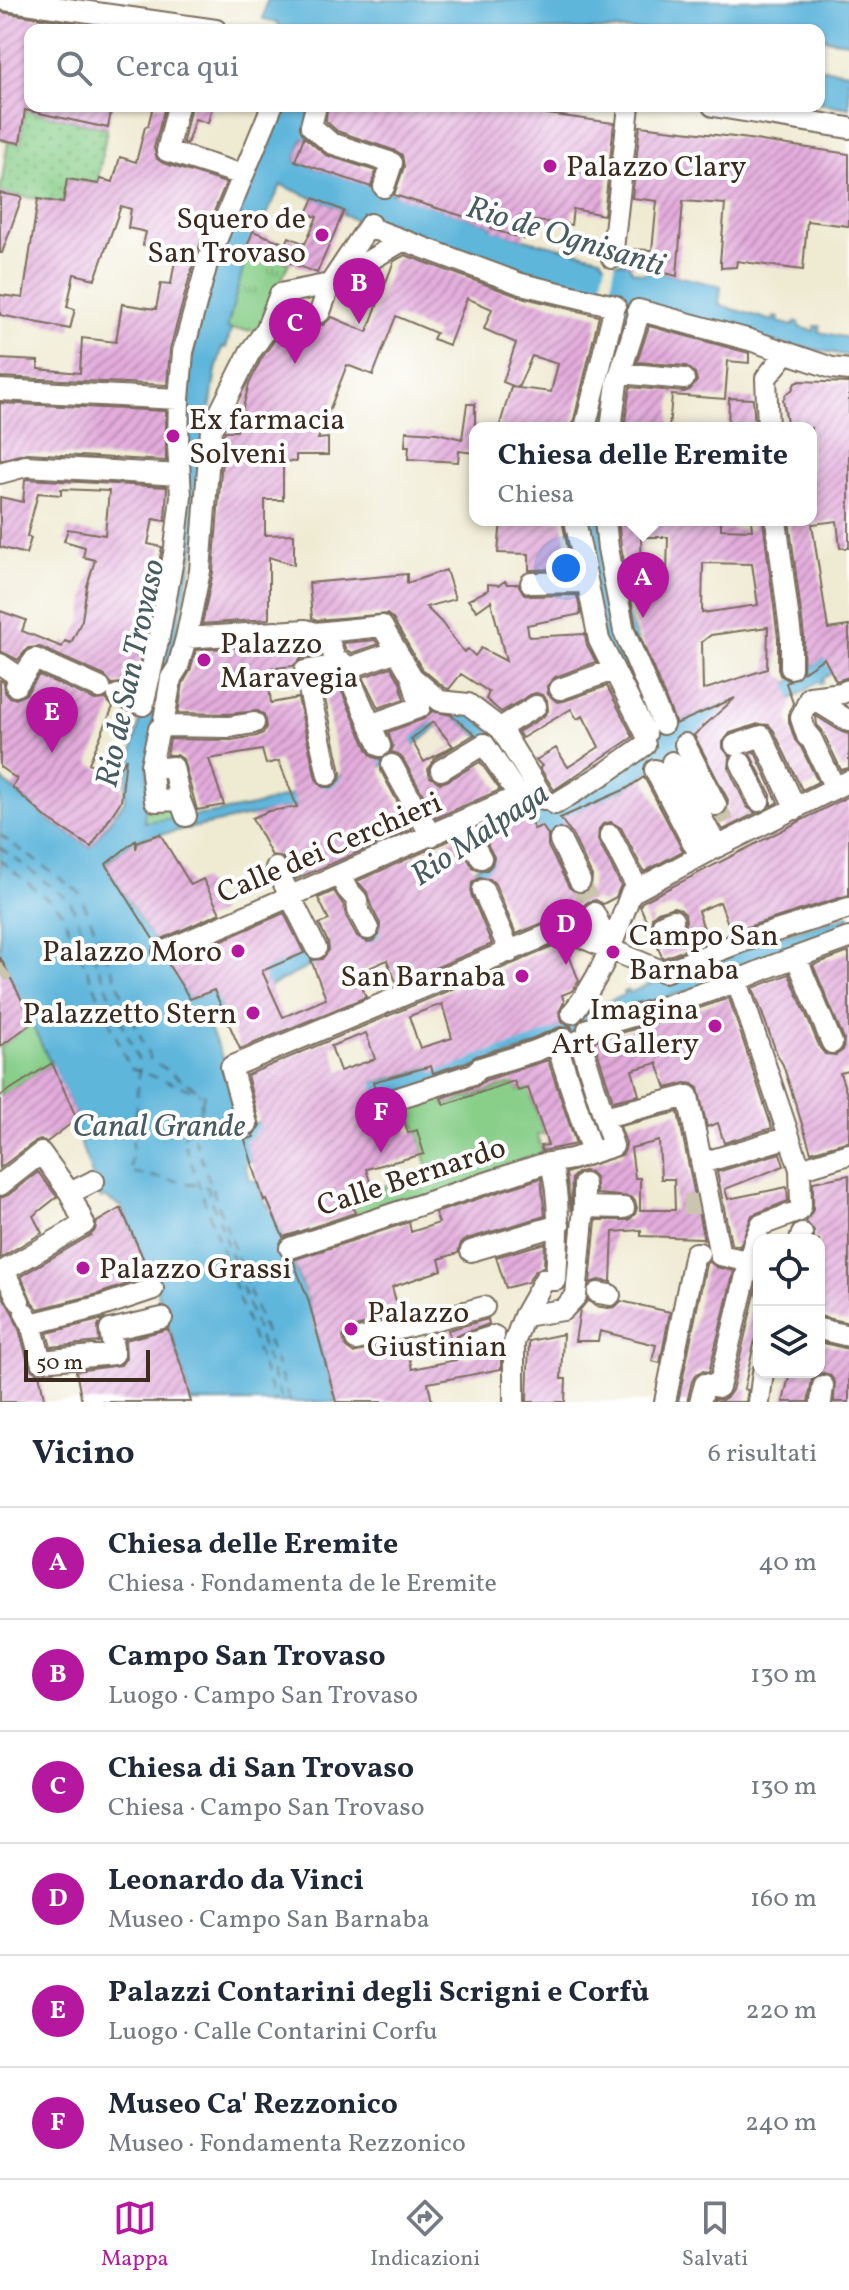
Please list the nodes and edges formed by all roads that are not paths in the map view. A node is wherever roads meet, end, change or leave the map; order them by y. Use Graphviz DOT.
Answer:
graph roads {
  1 [pos="5,0"];
  2 [pos="170,24"];
  3 [pos="177,112"];
  4 [pos="269,112"];
  5 [pos="628,112"];
  6 [pos="750,112"];
  7 [pos="313,118"];
  8 [pos="849,128"];
  9 [pos="243,175"];
  10 [pos="384,187"];
  11 [pos="402,241"];
  12 [pos="612,258"];
  13 [pos="330,284"];
  14 [pos="320,312"];
  15 [pos="781,358"];
  16 [pos="849,370"];
  17 [pos="620,373"];
  18 [pos="684,379"];
  19 [pos="0,390"];
  20 [pos="179,399"];
  21 [pos="586,422"];
  22 [pos="612,422"];
  23 [pos="768,422"];
  24 [pos="0,473"];
  25 [pos="180,475"];
  26 [pos="576,526"];
  27 [pos="606,526"];
  28 [pos="777,526"];
  29 [pos="587,582"];
  30 [pos="531,583"];
  31 [pos="326,632"];
  32 [pos="186,638"];
  33 [pos="397,651"];
  34 [pos="0,664"];
  35 [pos="342,666"];
  36 [pos="791,668"];
  37 [pos="613,670"];
  38 [pos="560,689"];
  39 [pos="846,691"];
  40 [pos="810,697"];
  41 [pos="423,700"];
  42 [pos="536,706"];
  43 [pos="849,714"];
  44 [pos="849,721"];
  45 [pos="254,723"];
  46 [pos="370,725"];
  47 [pos="163,726"];
  48 [pos="500,728"];
  49 [pos="651,734"];
  50 [pos="685,744"];
  51 [pos="380,746"];
  52 [pos="392,765"];
  53 [pos="663,766"];
  54 [pos="441,770"];
  55 [pos="328,775"];
  56 [pos="842,784"];
  57 [pos="716,805"];
  58 [pos="183,808"];
  59 [pos="796,809"];
  60 [pos="765,814"];
  61 [pos="461,822"];
  62 [pos="610,835"];
  63 [pos="431,836"];
  64 [pos="560,840"];
  65 [pos="720,844"];
  66 [pos="481,858"];
  67 [pos="276,868"];
  68 [pos="340,876"];
  69 [pos="580,881"];
  70 [pos="483,890"];
  71 [pos="635,891"];
  72 [pos="290,897"];
  73 [pos="849,908"];
  74 [pos="594,913"];
  75 [pos="368,929"];
  76 [pos="849,938"];
  77 [pos="316,948"];
  78 [pos="611,948"];
  79 [pos="163,952"];
  80 [pos="510,952"];
  81 [pos="796,957"];
  82 [pos="742,979"];
  83 [pos="572,1013"];
  84 [pos="568,1043"];
  85 [pos="832,1043"];
  86 [pos="389,1101"];
  87 [pos="604,1117"];
  88 [pos="247,1124"];
  89 [pos="789,1137"];
  90 [pos="589,1145"];
  91 [pos="849,1154"];
  92 [pos="702,1163"];
  93 [pos="551,1164"];
  94 [pos="800,1169"];
  95 [pos="94,1181"];
  96 [pos="584,1184"];
  97 [pos="0,1185"];
  98 [pos="70,1193"];
  99 [pos="584,1207"];
  100 [pos="624,1208"];
  101 [pos="559,1225"];
  102 [pos="290,1248"];
  103 [pos="471,1251"];
  104 [pos="752,1252"];
  105 [pos="699,1253"];
  106 [pos="2,1272"];
  107 [pos="153,1289"];
  108 [pos="484,1307"];
  109 [pos="749,1311"];
  110 [pos="25,1312"];
  111 [pos="524,1316"];
  112 [pos="162,1318"];
  113 [pos="825,1330"];
  114 [pos="494,1336"];
  115 [pos="849,1336"];
  116 [pos="356,1340"];
  117 [pos="465,1345"];
  118 [pos="762,1378"];
  119 [pos="514,1402"];
  120 [pos="665,1402"];
  121 [pos="700,1402"];
  122 [pos="759,1402"];
  1 -- 2 [label="street"];
  3 -- 9 [label="street"];
  4 -- 9 [label="street"];
  5 -- 12 [label="street"];
  6 -- 8 [label="street"];
  7 -- 10 [label="street"];
  9 -- 20 [label="street"];
  11 -- 13 [label="street"];
  11 -- 13 [label="street"];
  11 -- 21 [label="street"];
  13 -- 14 [label="street"];
  13 -- 32 [label="street"];
  15 -- 16 [label="street"];
  15 -- 17 [label="street"];
  15 -- 23 [label="street"];
  17 -- 18 [label="street"];
  17 -- 22 [label="street"];
  19 -- 20 [label="street"];
  20 -- 25 [label="street"];
  24 -- 25 [label="street"];
  25 -- 34 [label="street"];
  26 -- 29 [label="street"];
  27 -- 49 [label="street"];
  28 -- 36 [label="street"];
  29 -- 30 [label="street"];
  29 -- 37 [label="street"];
  31 -- 32 [label="street"];
  31 -- 33 [label="street"];
  31 -- 35 [label="street"];
  32 -- 47 [label="street"];
  33 -- 35 [label="street"];
  33 -- 41 [label="street"];
  35 -- 46 [label="street"];
  35 -- 55 [label="street"];
  37 -- 38 [label="street"];
  37 -- 49 [label="street"];
  39 -- 40 [label="street"];
  39 -- 43 [label="street"];
  40 -- 44 [label="street"];
  40 -- 56 [label="street"];
  41 -- 46 [label="street"];
  41 -- 48 [label="street"];
  42 -- 48 [label="street"];
  45 -- 47 [label="street"];
  46 -- 51 [label="street"];
  47 -- 58 [label="street"];
  48 -- 49 [label="street"];
  50 -- 57 [label="street"];
  52 -- 63 [label="street"];
  53 -- 65 [label="street"];
  54 -- 61 [label="street, Calle dei Cerchieri"];
  56 -- 59 [label="street"];
  59 -- 60 [label="street"];
  59 -- 60 [label="street"];
  60 -- 65 [label="street"];
  61 -- 63 [label="street, Calle dei Cerchieri"];
  61 -- 66 [label="street"];
  62 -- 71 [label="street"];
  63 -- 68 [label="street, Calle dei Cerchieri"];
  64 -- 69 [label="street"];
  65 -- 71 [label="street"];
  67 -- 72 [label="street"];
  68 -- 72 [label="street, Calle dei Cerchieri"];
  68 -- 75 [label="street"];
  70 -- 80 [label="street"];
  71 -- 78 [label="street"];
  72 -- 77 [label="street"];
  72 -- 79 [label="street, Calle dei Cerchieri"];
  73 -- 78 [label="street"];
  74 -- 78 [label="street"];
  76 -- 81 [label="street"];
  78 -- 80 [label="street"];
  78 -- 83 [label="street"];
  80 -- 88 [label="street"];
  81 -- 82 [label="street"];
  81 -- 85 [label="street"];
  82 -- 84 [label="street"];
  82 -- 89 [label="street"];
  84 -- 86 [label="street"];
  84 -- 87 [label="street"];
  84 -- 90 [label="street"];
  87 -- 90 [label="street, Calle Bernardo"];
  87 -- 92 [label="street"];
  89 -- 92 [label="street"];
  89 -- 94 [label="street"];
  90 -- 93 [label="street, Calle Bernardo"];
  91 -- 94 [label="street"];
  92 -- 104 [label="street"];
  93 -- 101 [label="street"];
  93 -- 102 [label="street, Calle Bernardo"];
  94 -- 104 [label="street"];
  95 -- 98 [label="street"];
  96 -- 99 [label="street"];
  97 -- 98 [label="street"];
  98 -- 106 [label="street"];
  99 -- 100 [label="street"];
  99 -- 111 [label="street"];
  101 -- 103 [label="street"];
  101 -- 111 [label="street"];
  104 -- 109 [label="street"];
  105 -- 120 [label="street"];
  106 -- 110 [label="street"];
  107 -- 110 [label="street"];
  108 -- 116 [label="street"];
  109 -- 121 [label="street"];
  110 -- 112 [label="street"];
  111 -- 119 [label="street"];
  113 -- 115 [label="street"];
  114 -- 117 [label="street"];
  118 -- 122 [label="street"];
}
